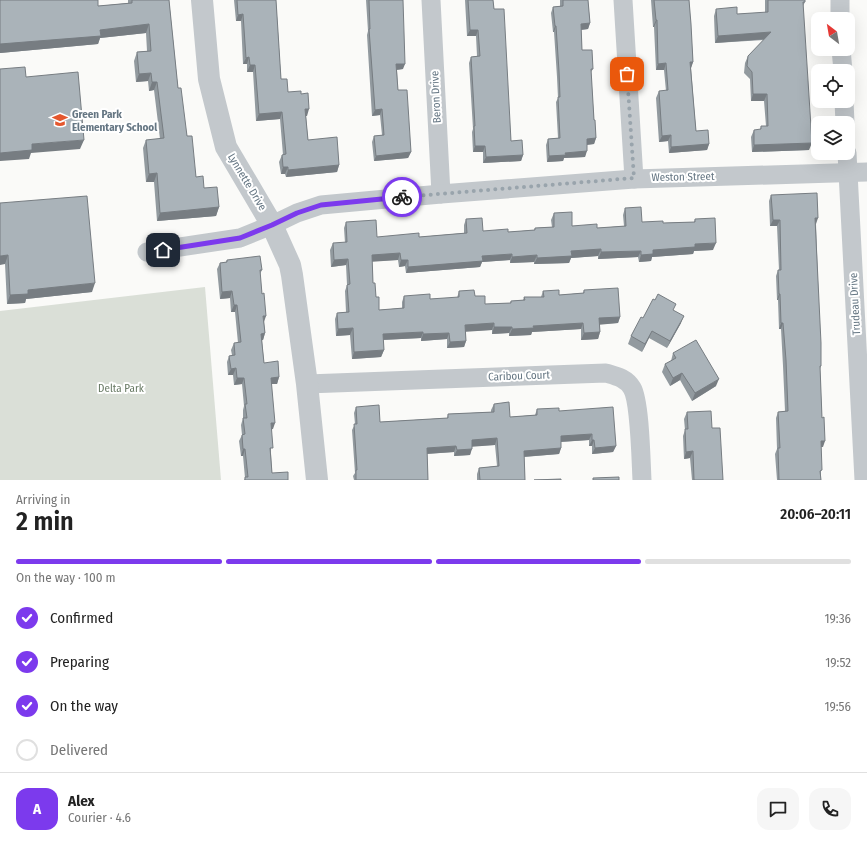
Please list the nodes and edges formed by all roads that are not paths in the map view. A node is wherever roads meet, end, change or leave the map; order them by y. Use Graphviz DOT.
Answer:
graph roads {
  1 [pos="202,0"];
  2 [pos="431,0"];
  3 [pos="623,0"];
  4 [pos="840,0"];
  5 [pos="840,12"];
  6 [pos="847,160"];
  7 [pos="867,172"];
  8 [pos="848,174"];
  9 [pos="634,178"];
  10 [pos="442,194"];
  11 [pos="272,225"];
  12 [pos="147,252"];
  13 [pos="307,384"];
  14 [pos="317,480"];
  15 [pos="642,480"];
  16 [pos="864,480"];
  1 -- 11 [label="street, Lynnette Drive"];
  2 -- 10 [label="street, Beron Drive"];
  3 -- 9 [label="street"];
  4 -- 5 [label="street"];
  6 -- 8 [label="street, Trudeau Drive"];
  7 -- 8 [label="street, Weston Street"];
  8 -- 9 [label="street, Weston Street"];
  8 -- 16 [label="street, Trudeau Drive"];
  9 -- 10 [label="street, Weston Street"];
  10 -- 11 [label="street, Weston Street"];
  11 -- 12 [label="street, Weston Street"];
  11 -- 13 [label="street, Lynnette Drive"];
  13 -- 14 [label="street, Lynnette Drive"];
  13 -- 15 [label="street, Caribou Court"];
}
